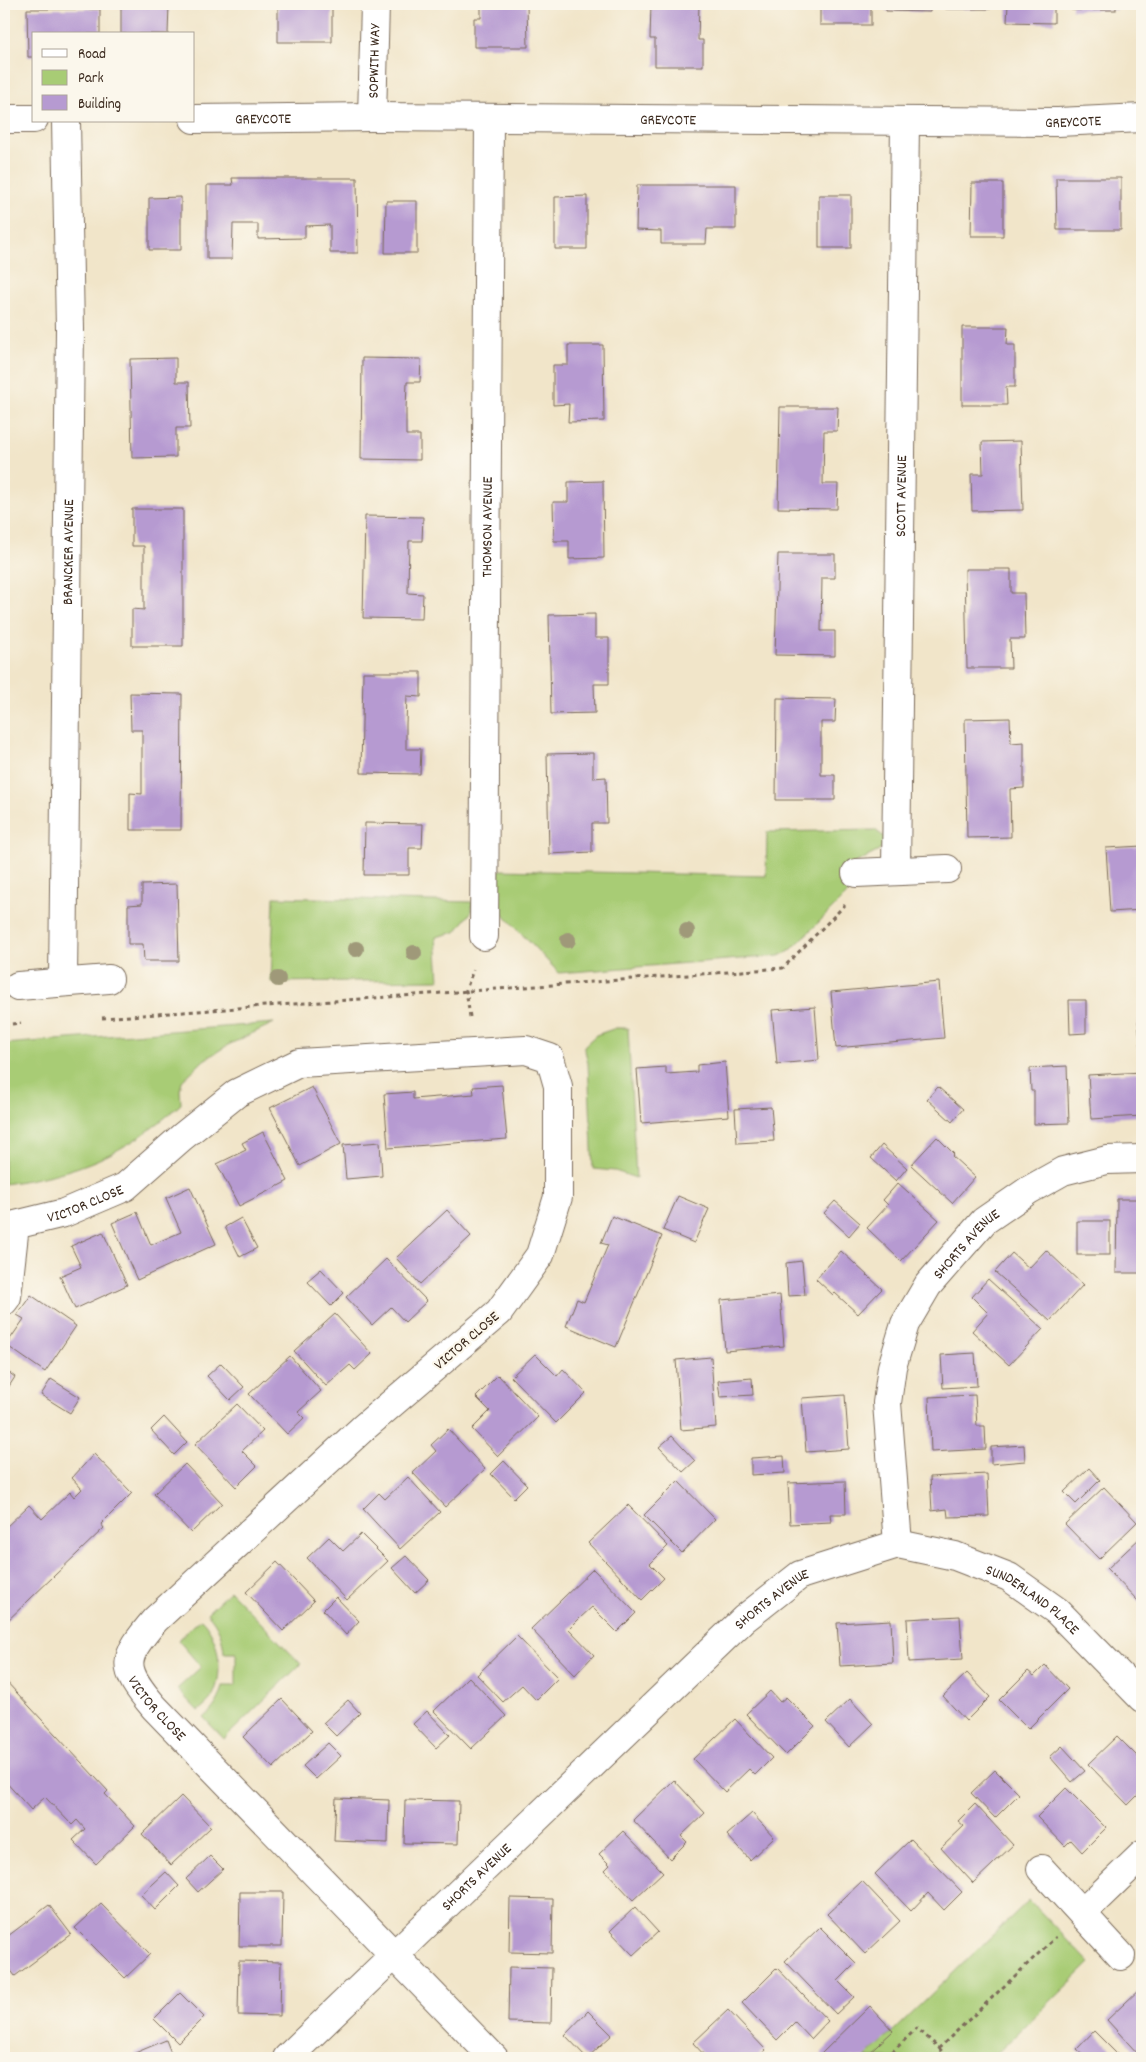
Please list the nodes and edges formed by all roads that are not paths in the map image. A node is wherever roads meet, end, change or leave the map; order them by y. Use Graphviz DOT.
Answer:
graph roads {
  1 [pos="375,4"];
  2 [pos="372,117"];
  3 [pos="1142,118"];
  4 [pos="4,119"];
  5 [pos="32,119"];
  6 [pos="195,119"];
  7 [pos="489,119"];
  8 [pos="66,122"];
  9 [pos="905,122"];
  10 [pos="947,869"];
  11 [pos="896,870"];
  12 [pos="856,873"];
  13 [pos="484,936"];
  14 [pos="109,979"];
  15 [pos="63,982"];
  16 [pos="18,986"];
  17 [pos="1142,1159"];
  18 [pos="9,1224"];
  19 [pos="4,1301"];
  20 [pos="898,1544"];
  21 [pos="1142,1698"];
  22 [pos="1142,1855"];
  23 [pos="1041,1869"];
  24 [pos="1082,1913"];
  25 [pos="395,1956"];
  26 [pos="1121,1956"];
  27 [pos="287,2058"];
  28 [pos="494,2058"];
  1 -- 2 [label="street, SOPWITH WAY"];
  2 -- 6 [label="street, GREYCOTE"];
  2 -- 7 [label="street, GREYCOTE"];
  3 -- 9 [label="street, GREYCOTE"];
  4 -- 5 [label="street"];
  7 -- 9 [label="street, GREYCOTE"];
  7 -- 13 [label="street, THOMSON AVENUE"];
  8 -- 15 [label="street, BRANCKER AVENUE"];
  9 -- 11 [label="street, SCOTT AVENUE"];
  10 -- 11 [label="street"];
  11 -- 12 [label="street"];
  14 -- 15 [label="street"];
  15 -- 16 [label="street"];
  17 -- 20 [label="street, SHORTS AVENUE"];
  18 -- 19 [label="street, VICTOR CLOSE"];
  18 -- 25 [label="street, VICTOR CLOSE"];
  20 -- 21 [label="street, SUNDERLAND PLACE"];
  20 -- 25 [label="street, SHORTS AVENUE"];
  22 -- 24 [label="street"];
  23 -- 24 [label="street"];
  24 -- 26 [label="street"];
  25 -- 27 [label="street, SHORTS AVENUE"];
  25 -- 28 [label="street"];
}
